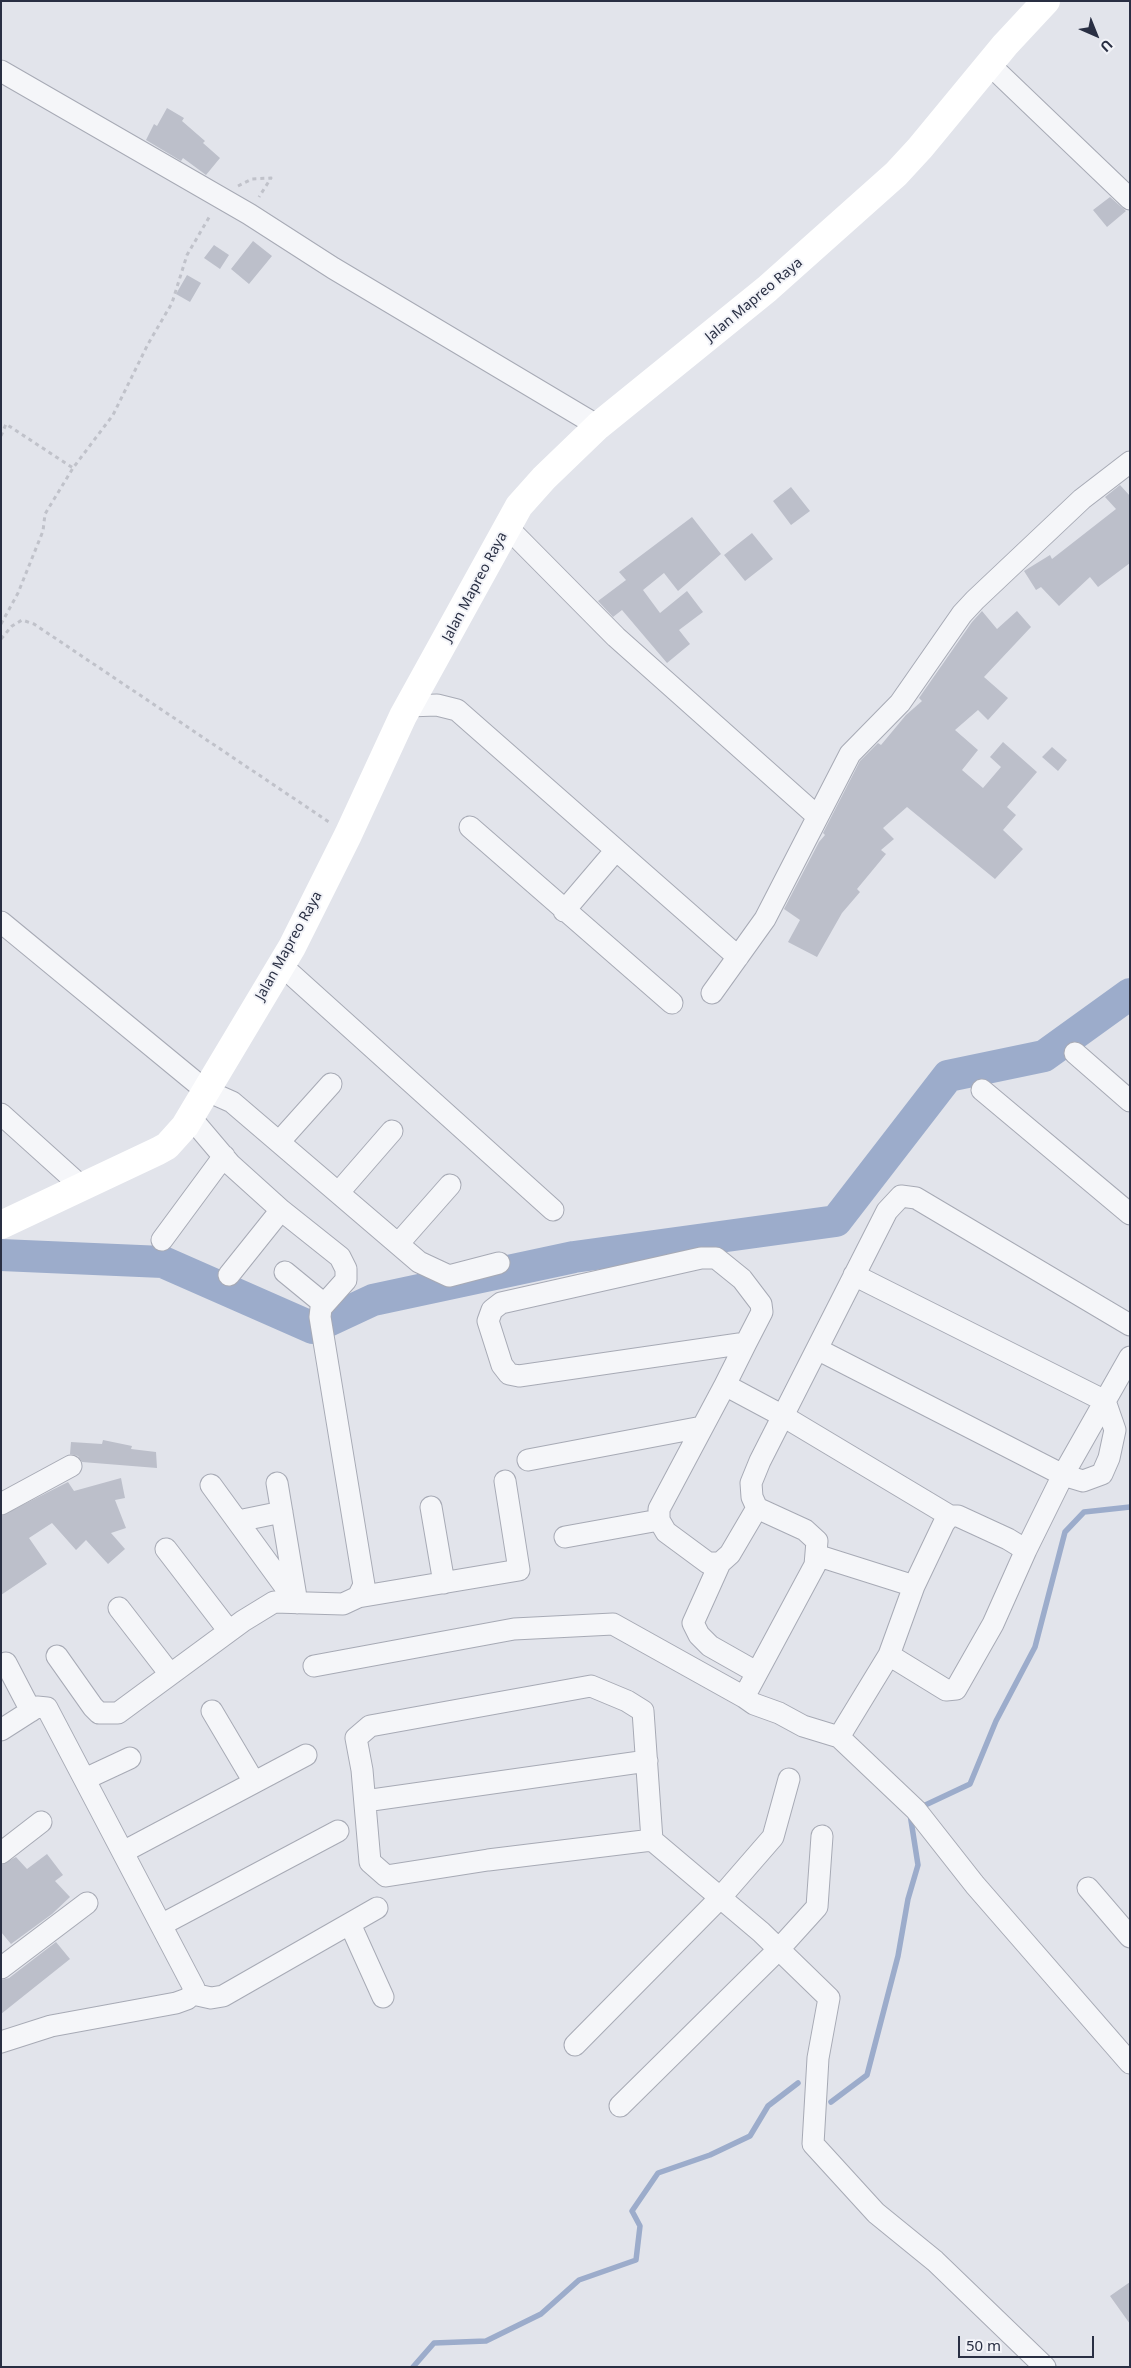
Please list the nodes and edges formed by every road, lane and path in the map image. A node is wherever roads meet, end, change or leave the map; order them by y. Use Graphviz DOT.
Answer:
graph roads {
  1 [pos="1046,1"];
  2 [pos="990,64"];
  3 [pos="1,70"];
  4 [pos="233,190"];
  5 [pos="1130,199"];
  6 [pos="214,207"];
  7 [pos="249,214"];
  8 [pos="598,426"];
  9 [pos="1,436"];
  10 [pos="1130,462"];
  11 [pos="72,468"];
  12 [pos="507,527"];
  13 [pos="1,624"];
  14 [pos="1,639"];
  15 [pos="408,706"];
  16 [pos="817,816"];
  17 [pos="470,826"];
  18 [pos="348,835"];
  19 [pos="616,850"];
  20 [pos="564,911"];
  21 [pos="1,922"];
  22 [pos="738,957"];
  23 [pos="281,965"];
  24 [pos="712,992"];
  25 [pos="672,1003"];
  26 [pos="1075,1053"];
  27 [pos="331,1084"];
  28 [pos="205,1090"];
  29 [pos="982,1090"];
  30 [pos="1130,1101"];
  31 [pos="1,1114"];
  32 [pos="192,1118"];
  33 [pos="392,1131"];
  34 [pos="280,1142"];
  35 [pos="224,1156"];
  36 [pos="450,1185"];
  37 [pos="82,1187"];
  38 [pos="339,1192"];
  39 [pos="281,1210"];
  40 [pos="553,1210"];
  41 [pos="1130,1214"];
  42 [pos="1,1225"];
  43 [pos="162,1240"];
  44 [pos="398,1244"];
  45 [pos="499,1262"];
  46 [pos="285,1272"];
  47 [pos="229,1275"];
  48 [pos="854,1275"];
  49 [pos="324,1304"];
  50 [pos="1130,1326"];
  51 [pos="746,1343"];
  52 [pos="817,1349"];
  53 [pos="1130,1357"];
  54 [pos="725,1385"];
  55 [pos="1105,1401"];
  56 [pos="783,1416"];
  57 [pos="702,1427"];
  58 [pos="528,1460"];
  59 [pos="71,1466"];
  60 [pos="1063,1475"];
  61 [pos="505,1481"];
  62 [pos="277,1483"];
  63 [pos="211,1485"];
  64 [pos="1,1504"];
  65 [pos="431,1507"];
  66 [pos="756,1508"];
  67 [pos="282,1512"];
  68 [pos="950,1516"];
  69 [pos="659,1520"];
  70 [pos="238,1521"];
  71 [pos="565,1538"];
  72 [pos="166,1549"];
  73 [pos="1026,1550"];
  74 [pos="816,1554"];
  75 [pos="720,1563"];
  76 [pos="444,1583"];
  77 [pos="914,1586"];
  78 [pos="358,1597"];
  79 [pos="297,1603"];
  80 [pos="119,1608"];
  81 [pos="229,1631"];
  82 [pos="889,1655"];
  83 [pos="57,1656"];
  84 [pos="6,1663"];
  85 [pos="314,1666"];
  86 [pos="756,1672"];
  87 [pos="170,1674"];
  88 [pos="744,1697"];
  89 [pos="31,1711"];
  90 [pos="212,1711"];
  91 [pos="1,1730"];
  92 [pos="839,1737"];
  93 [pos="306,1755"];
  94 [pos="130,1758"];
  95 [pos="647,1761"];
  96 [pos="85,1779"];
  97 [pos="789,1779"];
  98 [pos="254,1782"];
  99 [pos="365,1801"];
  100 [pos="41,1822"];
  101 [pos="338,1831"];
  102 [pos="822,1836"];
  103 [pos="652,1840"];
  104 [pos="123,1852"];
  105 [pos="1,1853"];
  106 [pos="1088,1888"];
  107 [pos="720,1898"];
  108 [pos="87,1904"];
  109 [pos="377,1908"];
  110 [pos="350,1924"];
  111 [pos="161,1925"];
  112 [pos="1130,1936"];
  113 [pos="779,1949"];
  114 [pos="1,1968"];
  115 [pos="193,1994"];
  116 [pos="383,1997"];
  117 [pos="1,2042"];
  118 [pos="575,2045"];
  119 [pos="1130,2063"];
  120 [pos="620,2106"];
  121 [pos="1045,2367"];
  1 -- 2 [label="street, Jalan Mapreo Raya"];
  2 -- 5 [label="street"];
  2 -- 8 [label="street, Jalan Mapreo Raya"];
  3 -- 7 [label="street"];
  4 -- 7 [label="path"];
  6 -- 11 [label="path"];
  7 -- 8 [label="street"];
  8 -- 12 [label="street, Jalan Mapreo Raya"];
  9 -- 11 [label="path"];
  10 -- 16 [label="street"];
  11 -- 13 [label="path"];
  12 -- 15 [label="street, Jalan Mapreo Raya"];
  12 -- 16 [label="street"];
  14 -- 18 [label="path"];
  15 -- 18 [label="street, Jalan Mapreo Raya"];
  15 -- 19 [label="street"];
  16 -- 22 [label="street"];
  17 -- 20 [label="street"];
  18 -- 23 [label="street, Jalan Mapreo Raya"];
  19 -- 20 [label="street"];
  19 -- 22 [label="street"];
  20 -- 25 [label="street"];
  21 -- 28 [label="street"];
  22 -- 24 [label="street"];
  23 -- 28 [label="street, Jalan Mapreo Raya"];
  23 -- 40 [label="street"];
  26 -- 30 [label="street"];
  27 -- 34 [label="street"];
  28 -- 32 [label="street, Jalan Mapreo Raya"];
  28 -- 34 [label="street"];
  29 -- 41 [label="street"];
  31 -- 37 [label="street"];
  32 -- 35 [label="street"];
  32 -- 37 [label="street, Jalan Mapreo Raya"];
  33 -- 38 [label="street"];
  34 -- 38 [label="street"];
  35 -- 39 [label="street"];
  35 -- 43 [label="street"];
  36 -- 44 [label="street"];
  37 -- 42 [label="street, Jalan Mapreo Raya"];
  38 -- 44 [label="street"];
  39 -- 47 [label="street"];
  39 -- 49 [label="street"];
  44 -- 45 [label="street"];
  46 -- 49 [label="street"];
  48 -- 50 [label="street"];
  48 -- 52 [label="street"];
  48 -- 55 [label="street"];
  49 -- 78 [label="street"];
  51 -- 51 [label="street"];
  51 -- 54 [label="street"];
  52 -- 56 [label="street"];
  52 -- 60 [label="street"];
  53 -- 55 [label="street"];
  54 -- 56 [label="street"];
  54 -- 57 [label="street"];
  55 -- 60 [label="street"];
  55 -- 60 [label="street"];
  56 -- 66 [label="street"];
  56 -- 68 [label="street"];
  57 -- 58 [label="street"];
  57 -- 69 [label="street"];
  59 -- 64 [label="street"];
  60 -- 73 [label="street"];
  61 -- 76 [label="street"];
  62 -- 67 [label="street"];
  63 -- 70 [label="street"];
  65 -- 76 [label="street"];
  66 -- 74 [label="street"];
  66 -- 75 [label="street"];
  67 -- 70 [label="street"];
  67 -- 79 [label="street"];
  68 -- 73 [label="street"];
  68 -- 77 [label="street"];
  69 -- 71 [label="street"];
  69 -- 75 [label="street"];
  70 -- 79 [label="street"];
  72 -- 81 [label="street"];
  73 -- 82 [label="street"];
  74 -- 77 [label="street"];
  74 -- 86 [label="street"];
  75 -- 86 [label="street"];
  76 -- 78 [label="street"];
  77 -- 82 [label="street"];
  78 -- 79 [label="street"];
  79 -- 81 [label="street"];
  80 -- 87 [label="street"];
  81 -- 87 [label="street"];
  82 -- 92 [label="street"];
  83 -- 87 [label="street"];
  84 -- 89 [label="street"];
  85 -- 88 [label="street"];
  86 -- 88 [label="street"];
  88 -- 92 [label="street"];
  89 -- 91 [label="street"];
  89 -- 96 [label="street"];
  90 -- 98 [label="street"];
  92 -- 119 [label="street"];
  93 -- 98 [label="street"];
  94 -- 96 [label="street"];
  95 -- 99 [label="street"];
  95 -- 99 [label="street"];
  95 -- 103 [label="street"];
  96 -- 104 [label="street"];
  97 -- 107 [label="street"];
  98 -- 104 [label="street"];
  99 -- 103 [label="street"];
  100 -- 105 [label="street"];
  101 -- 111 [label="street"];
  102 -- 113 [label="street"];
  103 -- 107 [label="street"];
  104 -- 111 [label="street"];
  106 -- 112 [label="street"];
  107 -- 113 [label="street"];
  107 -- 118 [label="street"];
  108 -- 114 [label="street"];
  109 -- 110 [label="street"];
  110 -- 115 [label="street"];
  110 -- 116 [label="street"];
  111 -- 115 [label="street"];
  113 -- 120 [label="street"];
  113 -- 121 [label="street"];
  115 -- 117 [label="street"];
}
